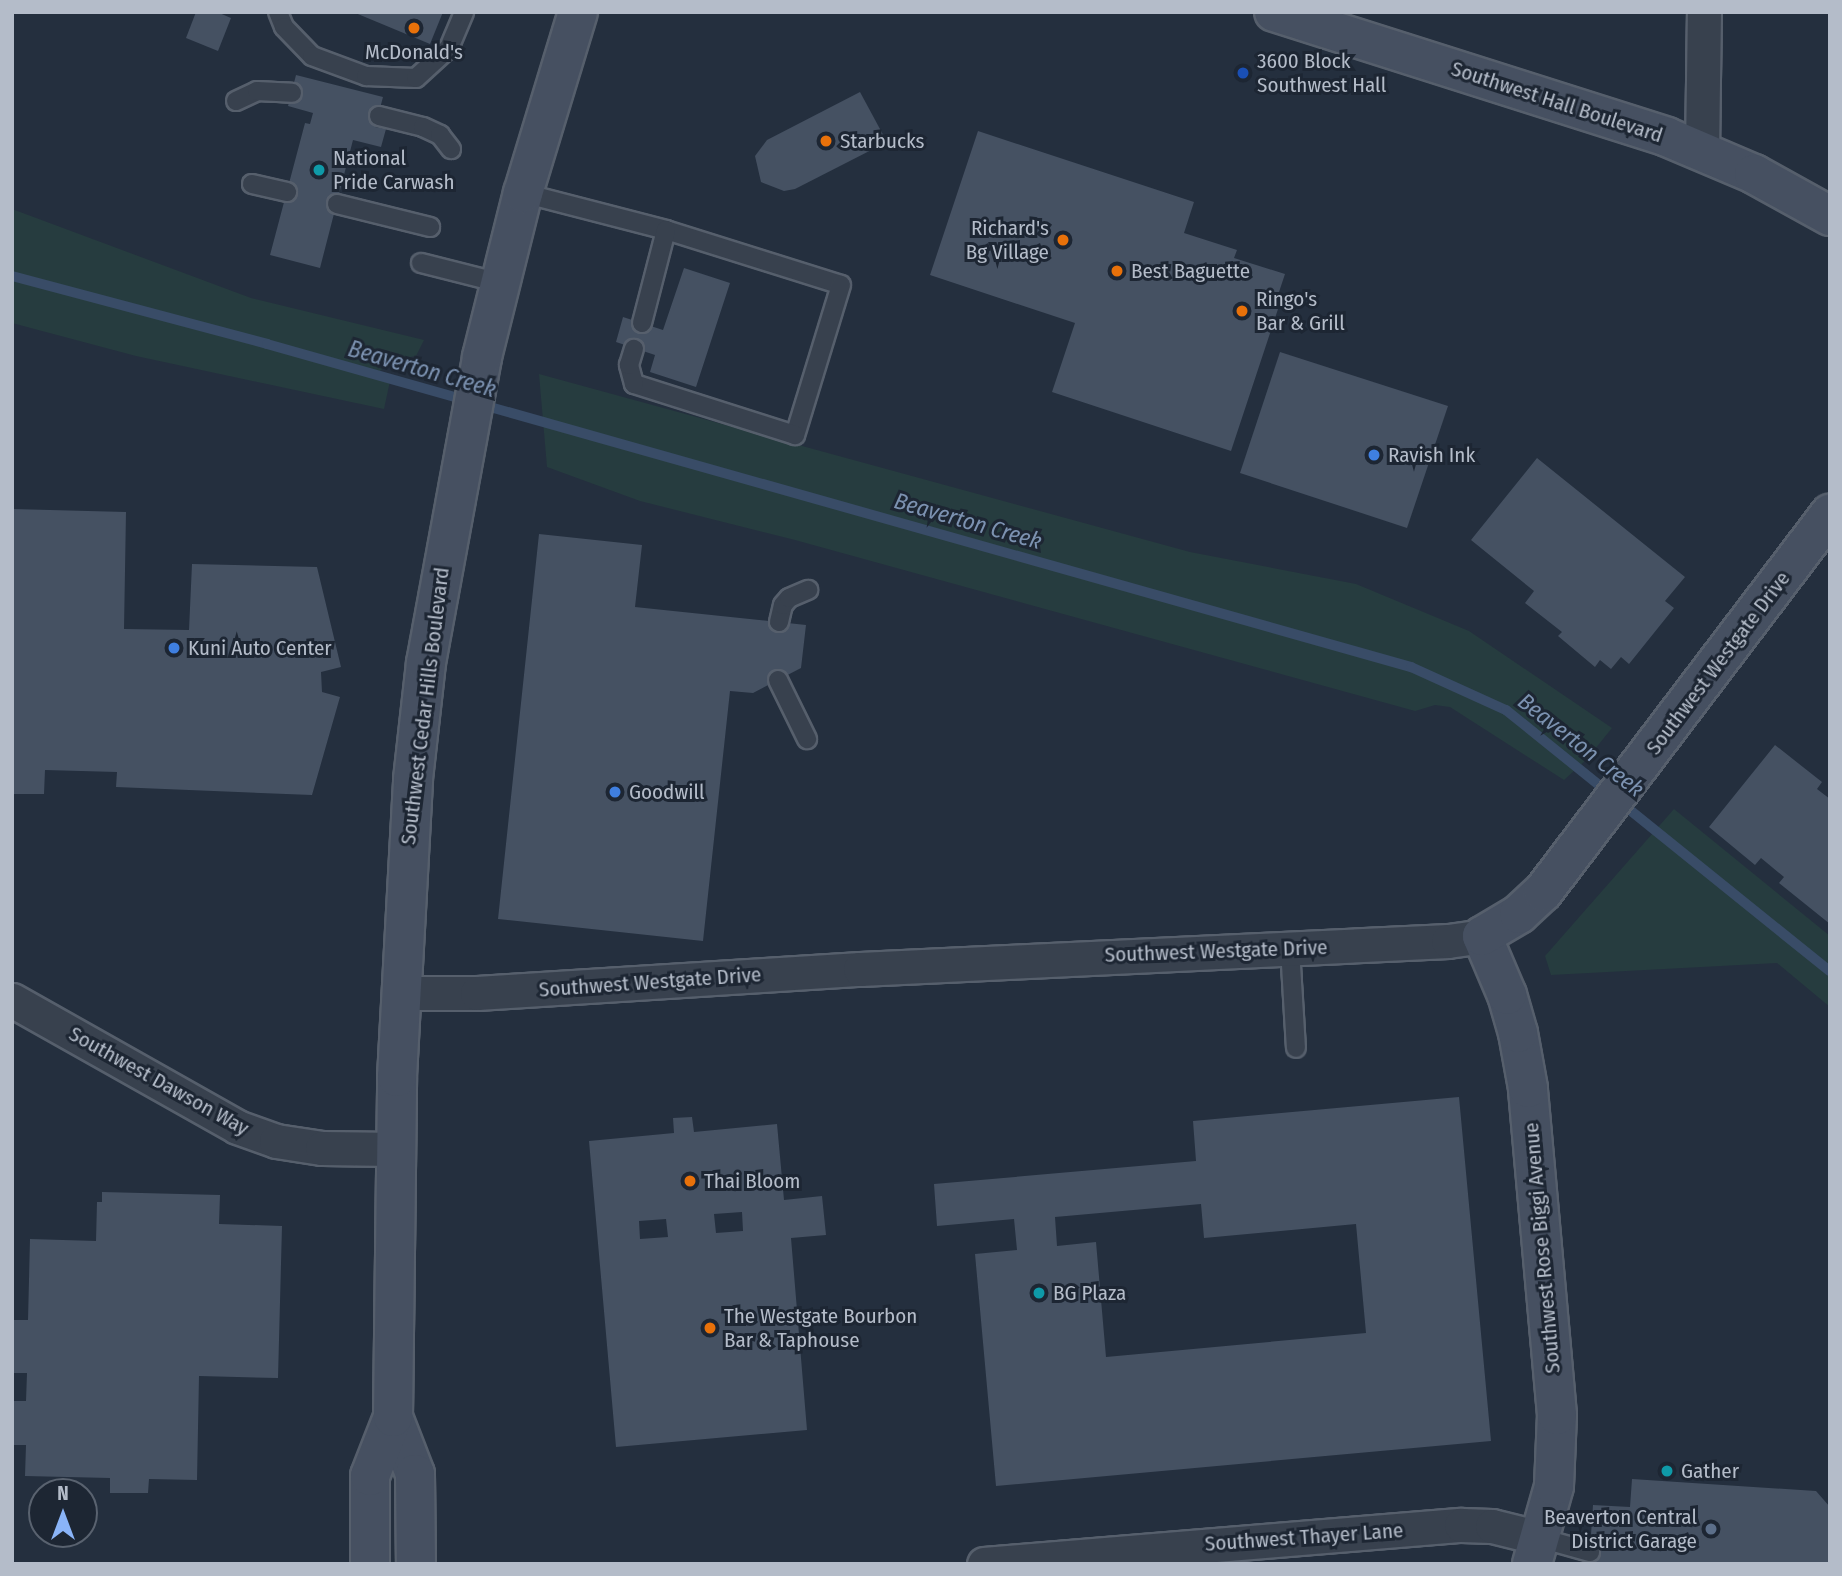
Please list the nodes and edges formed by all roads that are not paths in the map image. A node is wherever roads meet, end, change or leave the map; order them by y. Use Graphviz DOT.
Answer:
graph roads {
  1 [pos="278,12"];
  2 [pos="464,12"];
  3 [pos="578,12"];
  4 [pos="1275,12"];
  5 [pos="1704,12"];
  6 [pos="292,93"];
  7 [pos="236,101"];
  8 [pos="379,116"];
  9 [pos="452,149"];
  10 [pos="1702,152"];
  11 [pos="252,184"];
  12 [pos="287,192"];
  13 [pos="523,193"];
  14 [pos="337,204"];
  15 [pos="1830,216"];
  16 [pos="430,227"];
  17 [pos="666,230"];
  18 [pos="421,263"];
  19 [pos="500,283"];
  20 [pos="642,323"];
  21 [pos="634,349"];
  22 [pos="1830,514"];
  23 [pos="808,590"];
  24 [pos="779,622"];
  25 [pos="778,680"];
  26 [pos="807,739"];
  27 [pos="1482,936"];
  28 [pos="1290,948"];
  29 [pos="401,993"];
  30 [pos="12,1000"];
  31 [pos="1296,1048"];
  32 [pos="396,1149"];
  33 [pos="393,1417"];
  34 [pos="1536,1551"];
  35 [pos="1590,1552"];
  36 [pos="370,1564"];
  37 [pos="416,1564"];
  38 [pos="984,1564"];
  1 -- 2 [label="lane"];
  3 -- 13 [label="main road, Southwest Cedar Hills Boulevard"];
  4 -- 10 [label="main road, Southwest Hall Boulevard"];
  5 -- 10 [label="street"];
  6 -- 7 [label="lane"];
  8 -- 9 [label="lane"];
  10 -- 15 [label="main road, Southwest Hall Boulevard"];
  11 -- 12 [label="lane"];
  13 -- 17 [label="lane"];
  13 -- 19 [label="main road, Southwest Cedar Hills Boulevard"];
  14 -- 16 [label="lane"];
  17 -- 20 [label="lane"];
  17 -- 21 [label="lane"];
  18 -- 19 [label="lane"];
  19 -- 29 [label="main road, Southwest Cedar Hills Boulevard"];
  22 -- 27 [label="main road, Southwest Westgate Drive"];
  23 -- 24 [label="lane"];
  25 -- 26 [label="lane"];
  27 -- 28 [label="street, Southwest Westgate Drive"];
  27 -- 34 [label="main road, Southwest Rose Biggi Avenue"];
  28 -- 29 [label="street, Southwest Westgate Drive"];
  28 -- 31 [label="lane"];
  29 -- 32 [label="main road, Southwest Cedar Hills Boulevard"];
  30 -- 32 [label="street, Southwest Dawson Way"];
  32 -- 33 [label="main road, Southwest Cedar Hills Boulevard"];
  33 -- 36 [label="main road, Southwest Cedar Hills Boulevard"];
  33 -- 37 [label="main road, Southwest Cedar Hills Boulevard"];
  34 -- 35 [label="lane"];
  34 -- 38 [label="street, Southwest Thayer Lane"];
}
